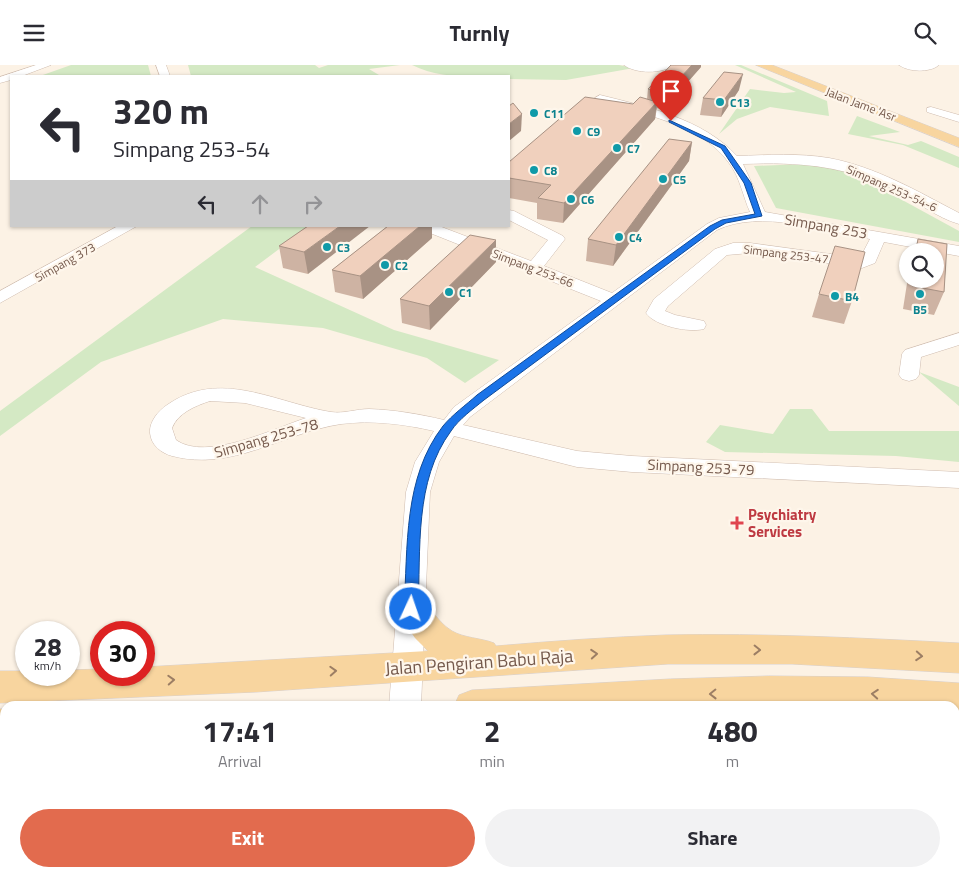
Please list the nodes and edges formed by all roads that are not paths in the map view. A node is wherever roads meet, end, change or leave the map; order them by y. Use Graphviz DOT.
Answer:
graph roads {
  1 [pos="46,65"];
  2 [pos="629,65"];
  3 [pos="669,65"];
  4 [pos="762,65"];
  5 [pos="777,65"];
  6 [pos="904,65"];
  7 [pos="934,65"];
  8 [pos="15,75"];
  9 [pos="600,98"];
  10 [pos="931,110"];
  11 [pos="959,119"];
  12 [pos="959,136"];
  13 [pos="959,143"];
  14 [pos="734,160"];
  15 [pos="510,215"];
  16 [pos="759,216"];
  17 [pos="959,219"];
  18 [pos="128,227"];
  19 [pos="428,227"];
  20 [pos="879,236"];
  21 [pos="959,251"];
  22 [pos="534,268"];
  23 [pos="0,297"];
  24 [pos="612,299"];
  25 [pos="697,325"];
  26 [pos="959,339"];
  27 [pos="909,375"];
  28 [pos="333,419"];
  29 [pos="447,428"];
  30 [pos="959,480"];
  31 [pos="411,609"];
  32 [pos="959,658"];
  33 [pos="516,660"];
  34 [pos="406,667"];
  35 [pos="0,687"];
  36 [pos="959,699"];
  37 [pos="405,701"];
  38 [pos="554,701"];
  1 -- 8 [label="street"];
  2 -- 3 [label="street"];
  4 -- 13 [label="main road, Jalan Jame 'Asr"];
  5 -- 12 [label="main road, Jalan Jame 'Asr"];
  6 -- 7 [label="street"];
  9 -- 14 [label="street"];
  10 -- 11 [label="street"];
  14 -- 16 [label="street"];
  14 -- 17 [label="street, Simpang 253-54-6"];
  15 -- 22 [label="street"];
  16 -- 20 [label="street, Simpang 253"];
  16 -- 24 [label="street, Simpang 253"];
  18 -- 23 [label="street, Simpang 373"];
  19 -- 22 [label="street, Simpang 253-66"];
  20 -- 21 [label="street, Simpang 253"];
  20 -- 25 [label="street, Simpang 253-47"];
  22 -- 24 [label="street, Simpang 253-66"];
  24 -- 29 [label="street, Simpang 253"];
  26 -- 27 [label="street"];
  28 -- 28 [label="street, Simpang 253-78"];
  28 -- 29 [label="street, Simpang 253-78"];
  29 -- 30 [label="street, Simpang 253-79"];
  29 -- 31 [label="street, Simpang 253"];
  31 -- 33 [label="main road"];
  31 -- 34 [label="street, Simpang 253"];
  33 -- 32 [label="main road, Jalan Pengiran Babu Raja, one-way"];
  33 -- 34 [label="main road, Jalan Pengiran Babu Raja"];
  35 -- 34 [label="main road, Jalan Pengiran Babu Raja, one-way"];
  34 -- 37 [label="street, Simpang 253"];
  36 -- 38 [label="main road, one-way"];
}
